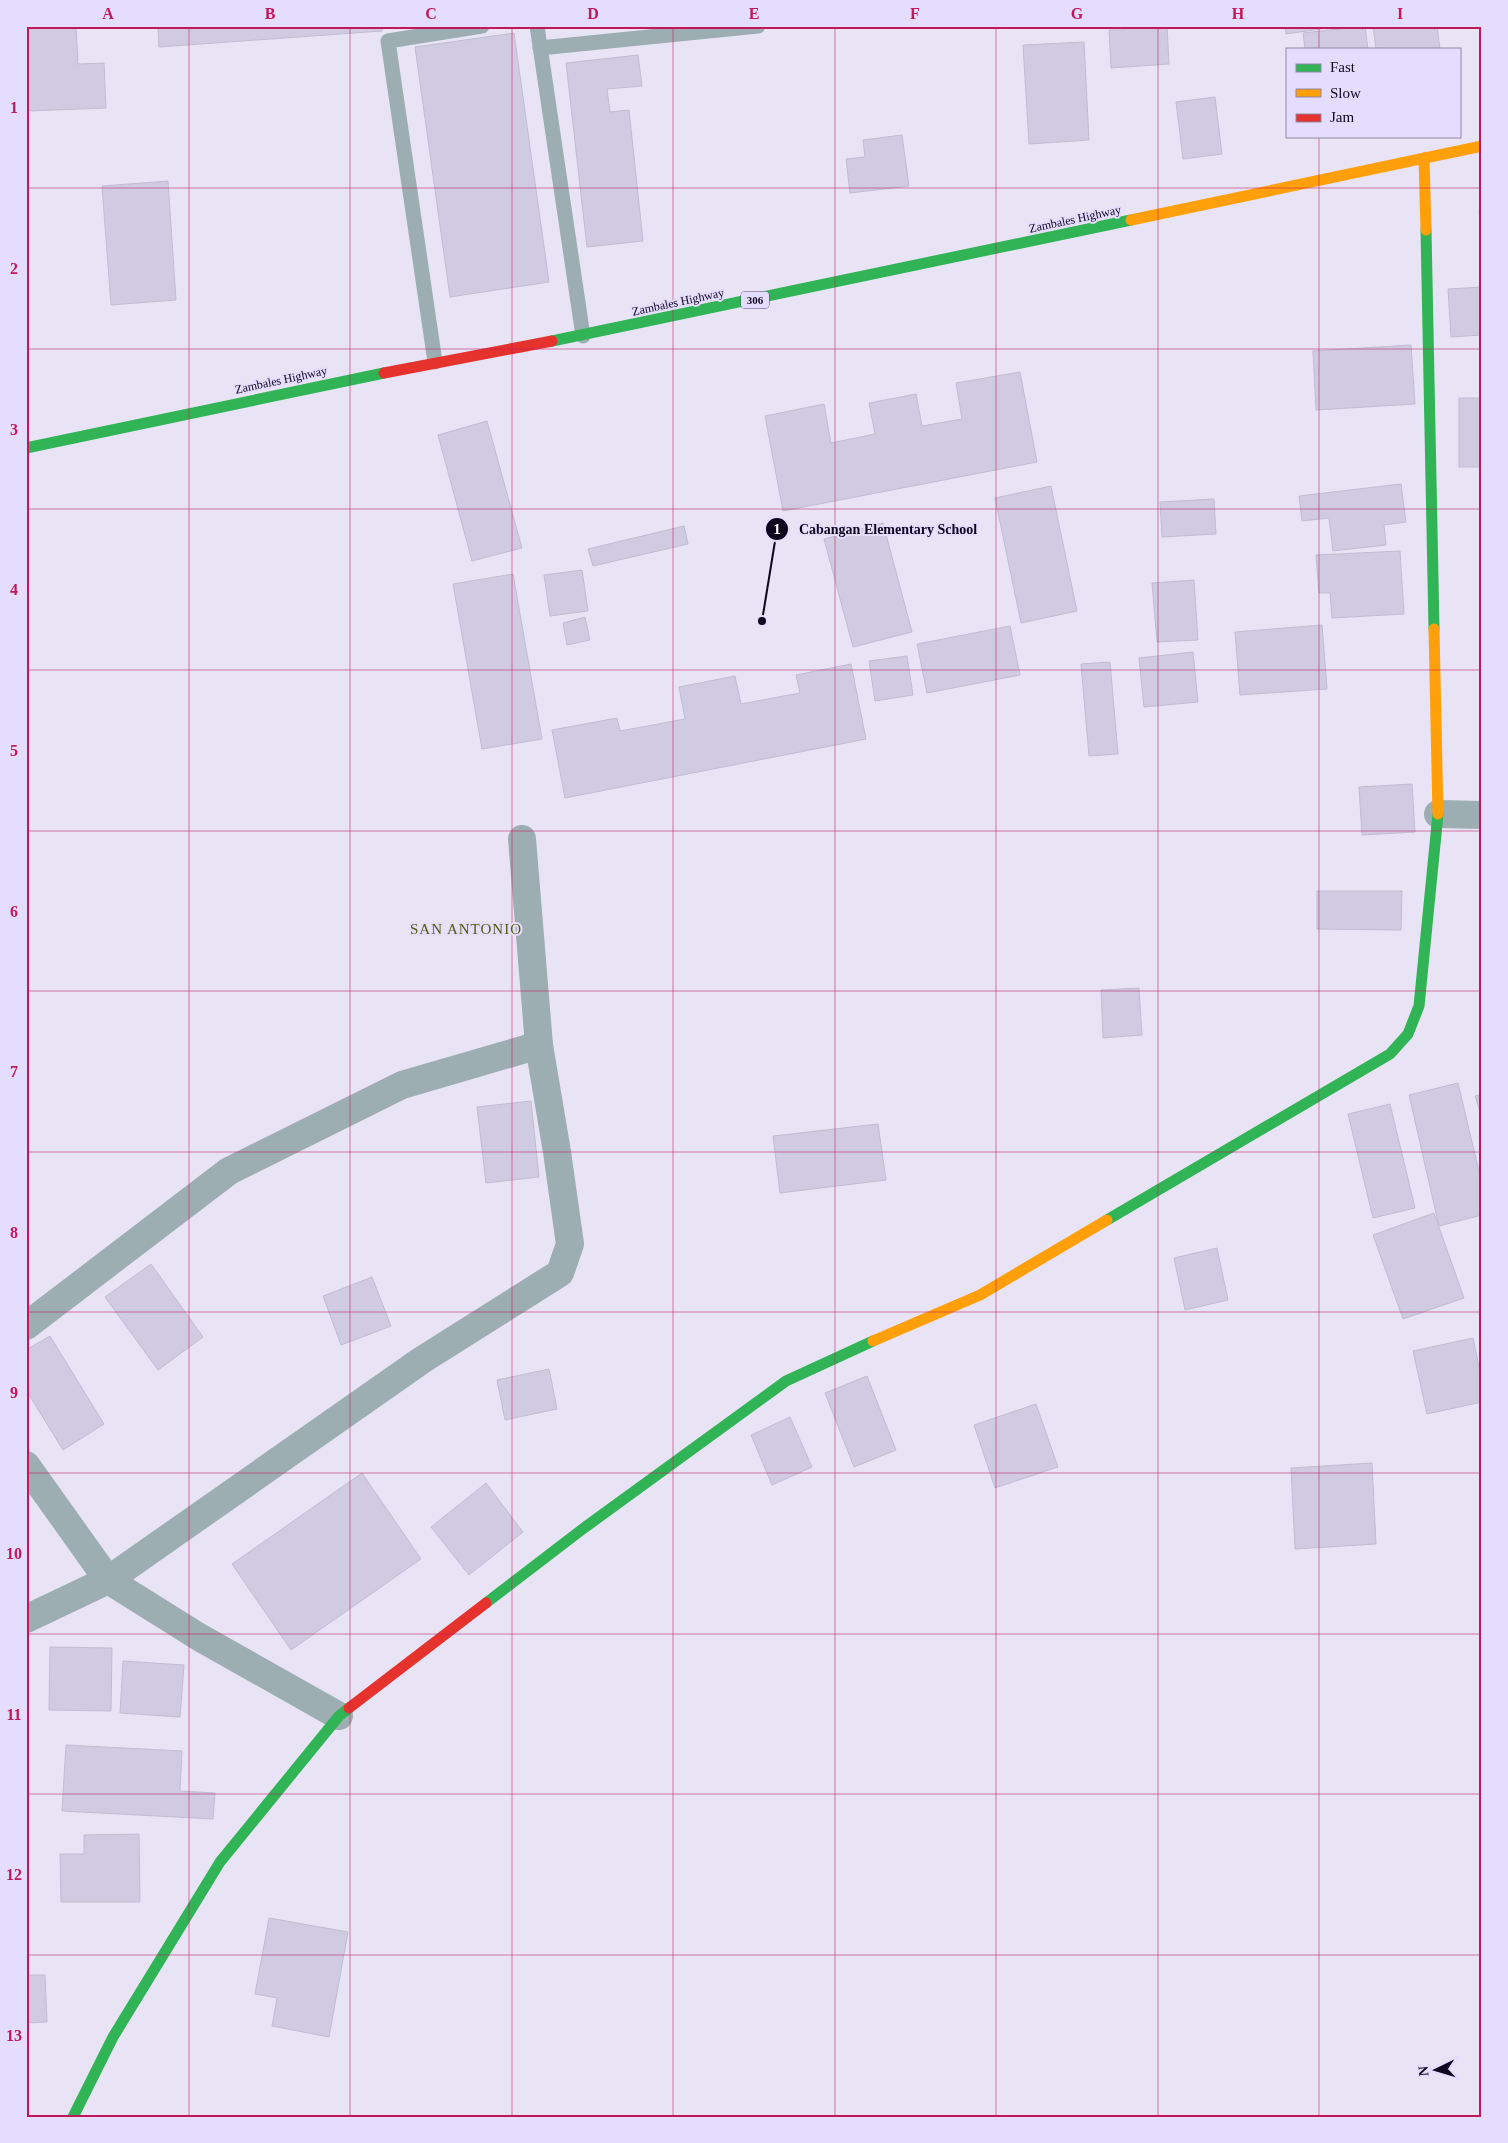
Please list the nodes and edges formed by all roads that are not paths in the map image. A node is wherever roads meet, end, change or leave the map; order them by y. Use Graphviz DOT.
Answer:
graph roads {
  1 [pos="482,26"];
  2 [pos="538,26"];
  3 [pos="758,26"];
  4 [pos="540,48"];
  5 [pos="1482,146"];
  6 [pos="1424,158"];
  7 [pos="583,336"];
  8 [pos="435,362"];
  9 [pos="26,448"];
  10 [pos="1438,814"];
  11 [pos="1482,815"];
  12 [pos="522,839"];
  13 [pos="539,1045"];
  14 [pos="26,1326"];
  15 [pos="26,1465"];
  16 [pos="108,1580"];
  17 [pos="26,1619"];
  18 [pos="339,1716"];
  19 [pos="73,2117"];
  1 -- 8 [label="lane"];
  2 -- 4 [label="lane"];
  3 -- 4 [label="lane"];
  4 -- 7 [label="lane"];
  5 -- 6 [label="street, Zambales Highway / 306"];
  6 -- 7 [label="street, Zambales Highway / 306"];
  6 -- 10 [label="street"];
  7 -- 8 [label="street, Zambales Highway / 306"];
  8 -- 9 [label="street, Zambales Highway / 306"];
  10 -- 11 [label="street"];
  10 -- 18 [label="street"];
  12 -- 13 [label="street"];
  13 -- 14 [label="street"];
  13 -- 16 [label="street"];
  15 -- 16 [label="street"];
  16 -- 17 [label="street"];
  16 -- 18 [label="street"];
  18 -- 19 [label="street"];
}
